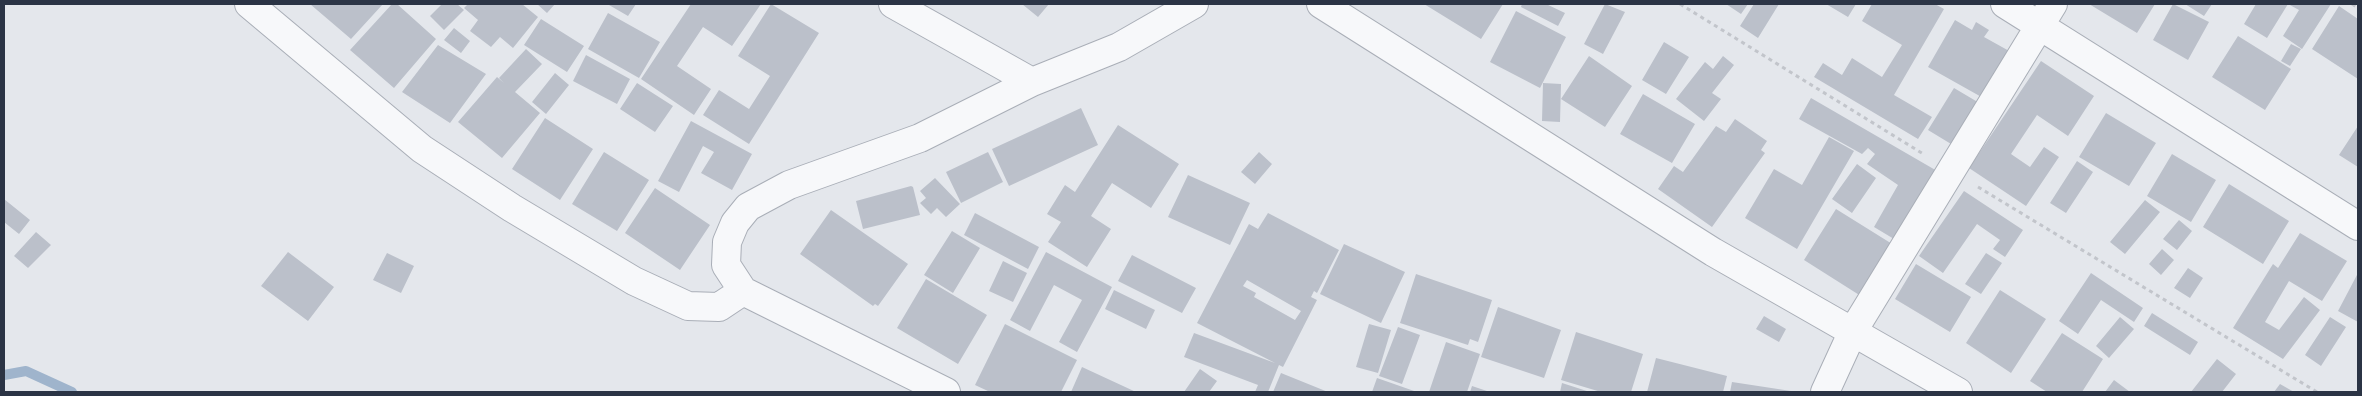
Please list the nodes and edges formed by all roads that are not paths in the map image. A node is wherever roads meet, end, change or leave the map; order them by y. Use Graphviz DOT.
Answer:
graph roads {
  1 [pos="249,4"];
  2 [pos="893,4"];
  3 [pos="1194,4"];
  4 [pos="1321,4"];
  5 [pos="2006,4"];
  6 [pos="2046,15"];
  7 [pos="1032,82"];
  8 [pos="2358,226"];
  9 [pos="743,291"];
  10 [pos="1853,331"];
  11 [pos="946,392"];
  12 [pos="1825,392"];
  13 [pos="1958,392"];
  1 -- 9 [label="street"];
  2 -- 7 [label="street"];
  3 -- 7 [label="street"];
  4 -- 10 [label="street"];
  5 -- 6 [label="street"];
  6 -- 8 [label="street"];
  6 -- 10 [label="street"];
  7 -- 9 [label="street"];
  9 -- 11 [label="street"];
  10 -- 12 [label="street"];
  10 -- 13 [label="street"];
}
